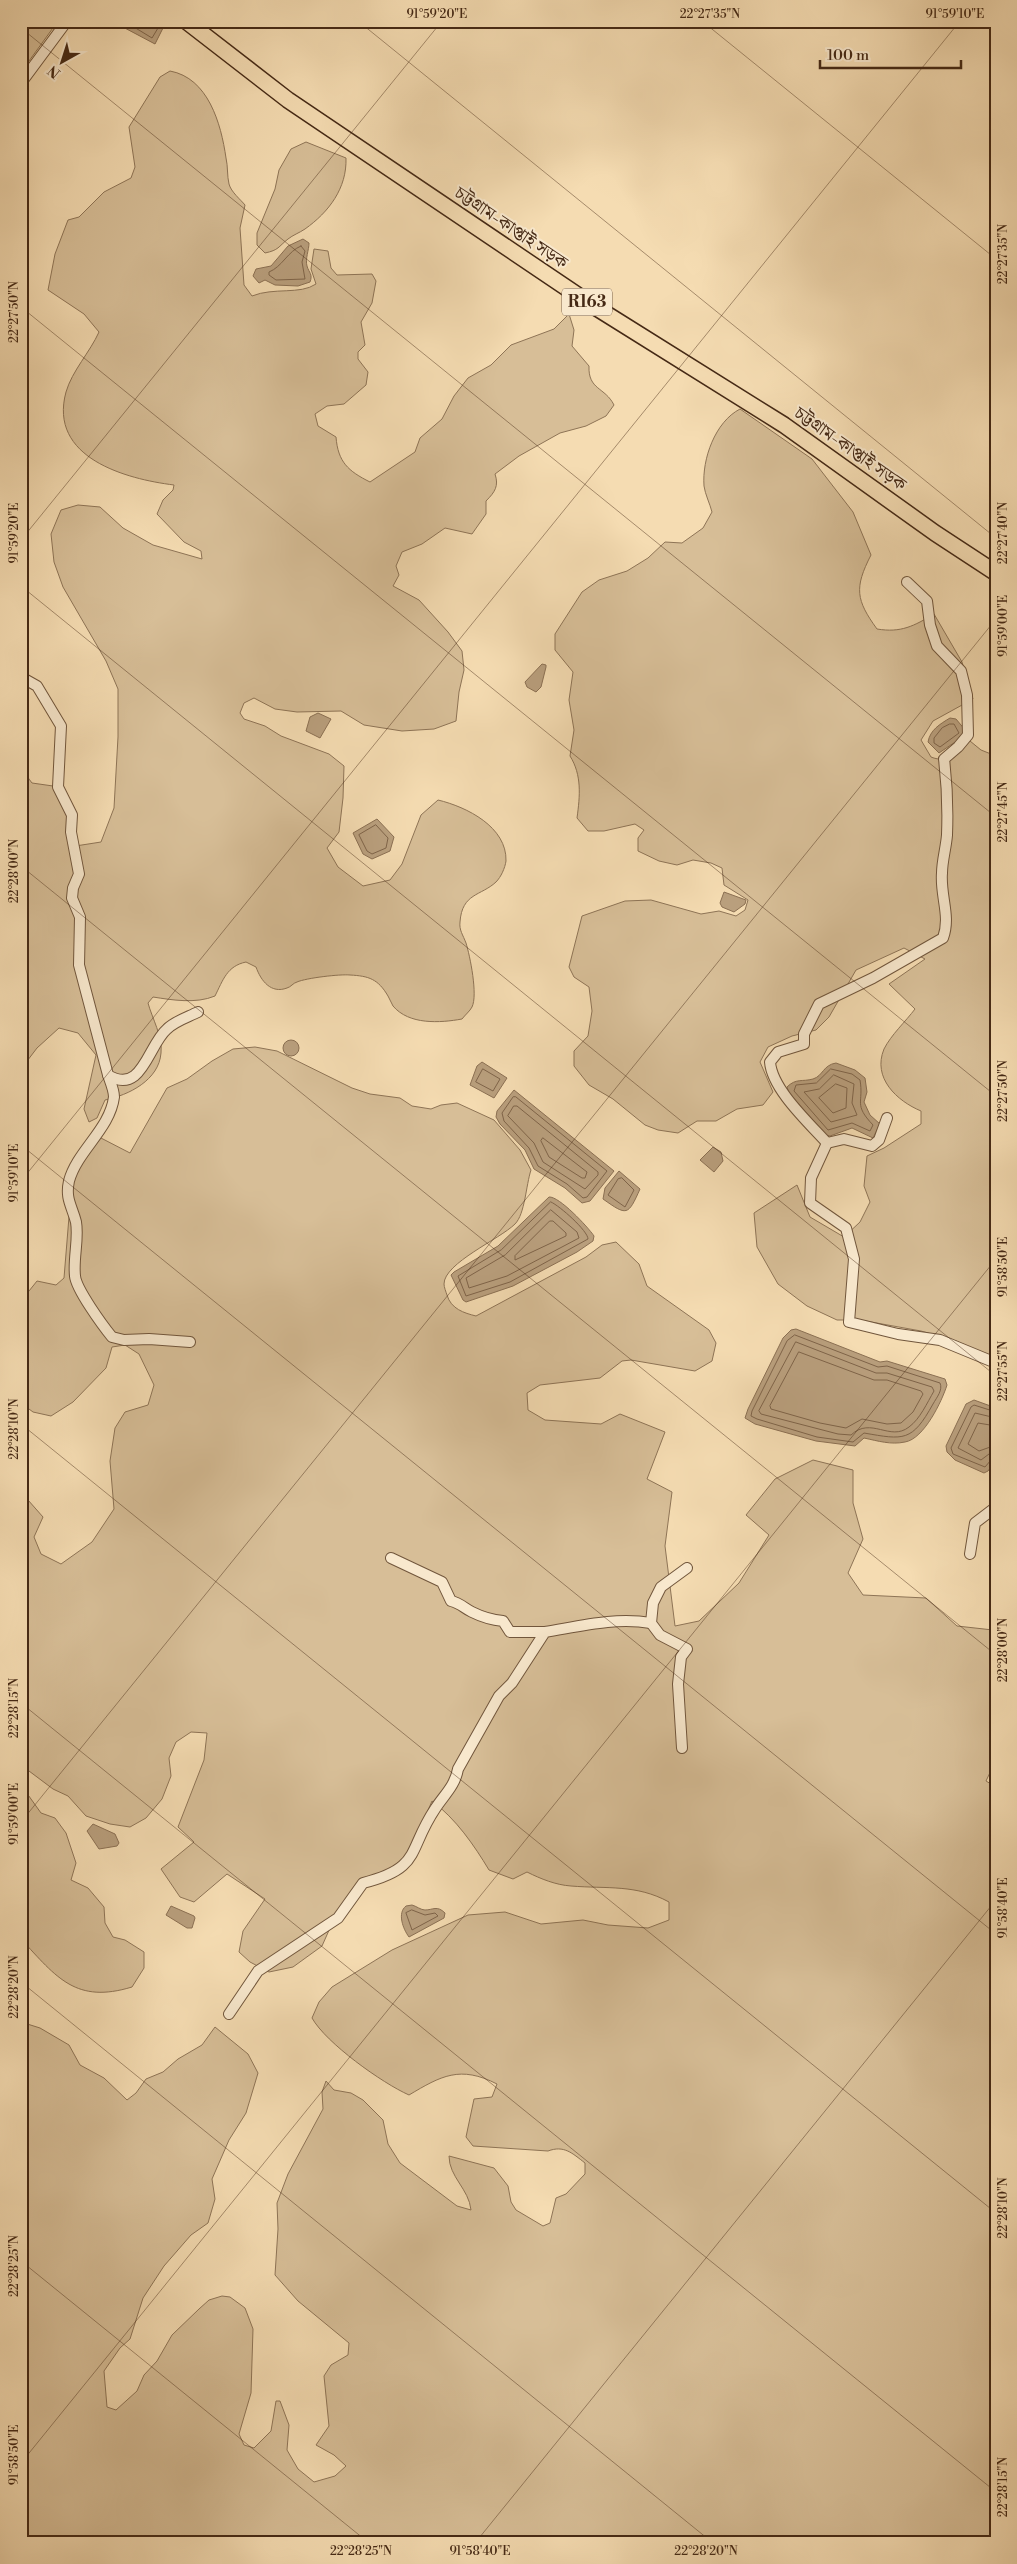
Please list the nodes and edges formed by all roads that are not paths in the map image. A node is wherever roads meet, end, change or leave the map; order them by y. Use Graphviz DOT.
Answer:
graph roads {
  1 [pos="66,21"];
  2 [pos="186,21"];
  3 [pos="21,83"];
  4 [pos="996,573"];
  5 [pos="907,582"];
  6 [pos="21,677"];
  7 [pos="198,1012"];
  8 [pos="108,1075"];
  9 [pos="887,1118"];
  10 [pos="826,1143"];
  11 [pos="190,1342"];
  12 [pos="996,1363"];
  13 [pos="996,1507"];
  14 [pos="970,1554"];
  15 [pos="391,1558"];
  16 [pos="687,1568"];
  17 [pos="651,1623"];
  18 [pos="545,1632"];
  19 [pos="682,1748"];
  20 [pos="229,2014"];
  1 -- 3 [label="street"];
  2 -- 4 [label="main road, চট্টগ্রাম-কাপ্তাই সড়ক / R163"];
  5 -- 10 [label="street"];
  6 -- 8 [label="street"];
  7 -- 8 [label="street"];
  8 -- 11 [label="street"];
  9 -- 10 [label="street"];
  10 -- 12 [label="street"];
  13 -- 14 [label="street"];
  15 -- 18 [label="street"];
  16 -- 17 [label="street"];
  17 -- 18 [label="street"];
  17 -- 19 [label="street"];
  18 -- 20 [label="street"];
}
